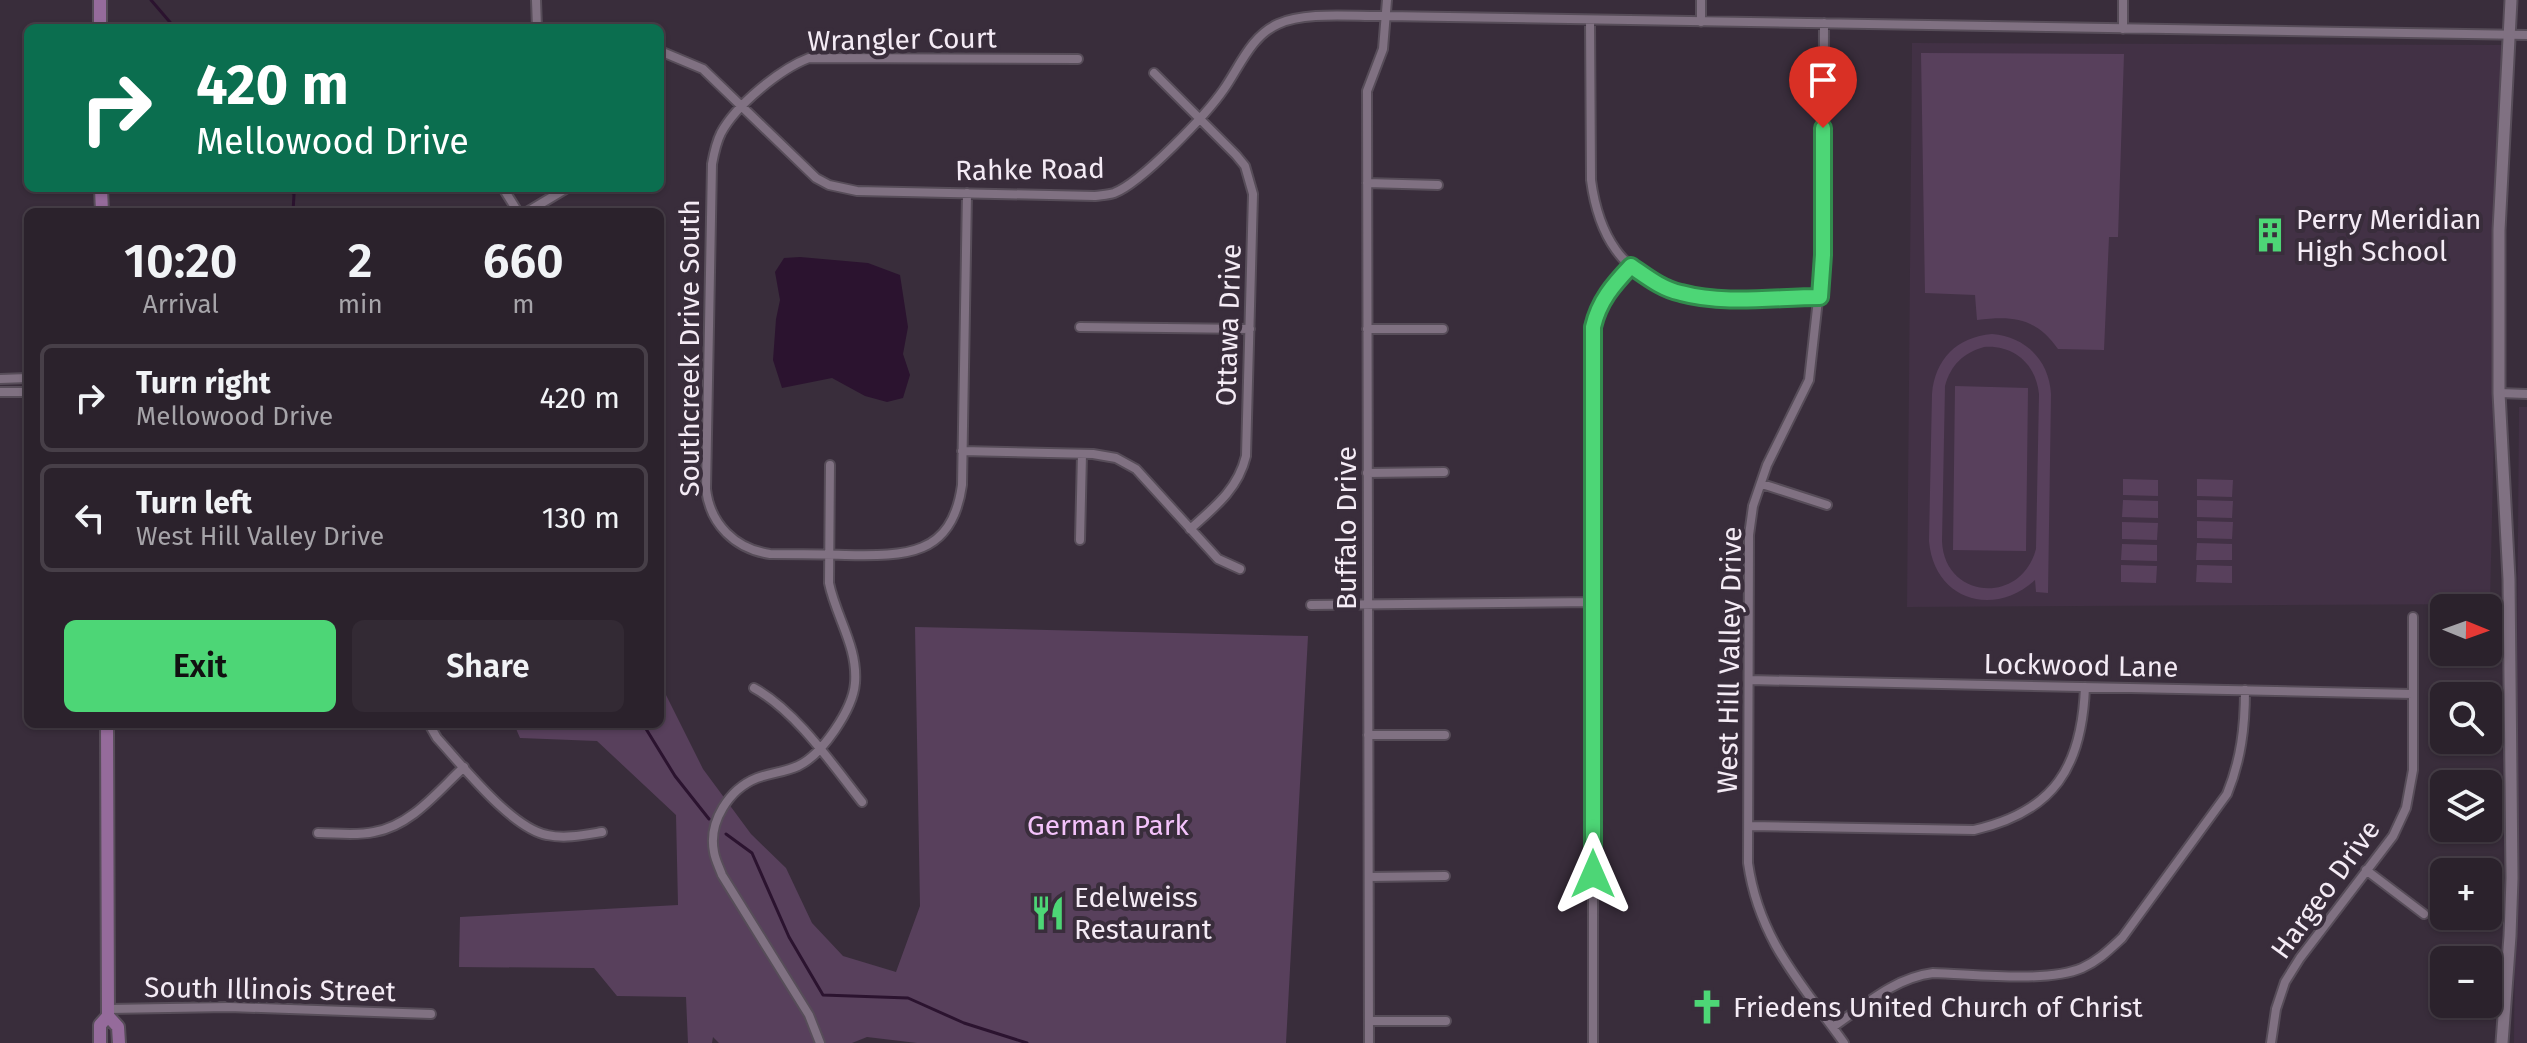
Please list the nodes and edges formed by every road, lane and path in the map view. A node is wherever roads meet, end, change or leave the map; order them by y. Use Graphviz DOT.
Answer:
graph roads {
  1 [pos="100,0"];
  2 [pos="536,0"];
  3 [pos="1387,0"];
  4 [pos="1701,0"];
  5 [pos="2123,0"];
  6 [pos="2511,0"];
  7 [pos="1387,16"];
  8 [pos="1590,20"];
  9 [pos="1701,22"];
  10 [pos="1824,23"];
  11 [pos="100,24"];
  12 [pos="537,24"];
  13 [pos="2123,29"];
  14 [pos="2510,35"];
  15 [pos="2527,35"];
  16 [pos="664,53"];
  17 [pos="1078,59"];
  18 [pos="1154,73"];
  19 [pos="743,106"];
  20 [pos="1201,118"];
  21 [pos="1367,183"];
  22 [pos="1438,185"];
  23 [pos="560,192"];
  24 [pos="967,193"];
  25 [pos="534,208"];
  26 [pos="1631,266"];
  27 [pos="1820,297"];
  28 [pos="1080,327"];
  29 [pos="1250,329"];
  30 [pos="1367,329"];
  31 [pos="1443,329"];
  32 [pos="24,378"];
  33 [pos="0,379"];
  34 [pos="0,392"];
  35 [pos="24,392"];
  36 [pos="2499,393"];
  37 [pos="2527,394"];
  38 [pos="962,451"];
  39 [pos="1082,454"];
  40 [pos="830,465"];
  41 [pos="1444,472"];
  42 [pos="1367,473"];
  43 [pos="1762,484"];
  44 [pos="1827,505"];
  45 [pos="1190,529"];
  46 [pos="1080,540"];
  47 [pos="829,554"];
  48 [pos="1240,569"];
  49 [pos="1593,602"];
  50 [pos="1311,605"];
  51 [pos="1368,605"];
  52 [pos="2413,617"];
  53 [pos="1749,680"];
  54 [pos="2085,687"];
  55 [pos="754,688"];
  56 [pos="2245,690"];
  57 [pos="2413,694"];
  58 [pos="107,728"];
  59 [pos="431,728"];
  60 [pos="1368,735"];
  61 [pos="1445,735"];
  62 [pos="819,749"];
  63 [pos="464,767"];
  64 [pos="862,802"];
  65 [pos="1749,826"];
  66 [pos="602,832"];
  67 [pos="318,833"];
  68 [pos="2366,870"];
  69 [pos="1445,876"];
  70 [pos="1369,877"];
  71 [pos="2424,914"];
  72 [pos="108,1012"];
  73 [pos="431,1014"];
  74 [pos="1369,1021"];
  75 [pos="1446,1021"];
  76 [pos="1833,1027"];
  77 [pos="100,1043"];
  78 [pos="119,1043"];
  79 [pos="820,1043"];
  80 [pos="1369,1043"];
  81 [pos="1593,1043"];
  82 [pos="1844,1043"];
  83 [pos="2271,1043"];
  84 [pos="2502,1043"];
  1 -- 11 [label="main road"];
  2 -- 12 [label="street"];
  3 -- 7 [label="street, Buffalo Drive"];
  4 -- 9 [label="street"];
  5 -- 13 [label="street"];
  6 -- 14 [label="main road"];
  7 -- 8 [label="street, Rahke Road"];
  7 -- 20 [label="street, Rahke Road"];
  7 -- 21 [label="street, Buffalo Drive"];
  8 -- 9 [label="street, Rahke Road"];
  8 -- 26 [label="street"];
  9 -- 10 [label="street, Rahke Road"];
  10 -- 13 [label="street, Rahke Road"];
  10 -- 27 [label="street, West Hill Valley Drive"];
  13 -- 14 [label="street, Rahke Road"];
  14 -- 15 [label="street, Rahke Road"];
  14 -- 36 [label="main road"];
  16 -- 19 [label="street, Rahke Road"];
  17 -- 19 [label="street, Wrangler Court"];
  18 -- 20 [label="street, Ottawa Drive"];
  19 -- 24 [label="street, Rahke Road"];
  19 -- 47 [label="street, Southcreek Drive South"];
  20 -- 24 [label="street, Rahke Road"];
  20 -- 29 [label="street, Ottawa Drive"];
  21 -- 22 [label="street"];
  21 -- 30 [label="street, Buffalo Drive"];
  23 -- 25 [label="street"];
  24 -- 38 [label="street, Southcreek Drive South"];
  26 -- 27 [label="street"];
  26 -- 49 [label="street"];
  27 -- 43 [label="street, West Hill Valley Drive"];
  28 -- 29 [label="street"];
  29 -- 45 [label="street, Ottawa Drive"];
  30 -- 31 [label="street"];
  30 -- 42 [label="street, Buffalo Drive"];
  32 -- 33 [label="street"];
  34 -- 35 [label="street"];
  36 -- 37 [label="street"];
  36 -- 84 [label="main road"];
  38 -- 39 [label="street"];
  38 -- 47 [label="street, Southcreek Drive South"];
  39 -- 45 [label="street"];
  39 -- 46 [label="street"];
  40 -- 47 [label="street"];
  41 -- 42 [label="street"];
  42 -- 51 [label="street, Buffalo Drive"];
  43 -- 44 [label="street"];
  43 -- 53 [label="street, West Hill Valley Drive"];
  45 -- 48 [label="street"];
  47 -- 62 [label="street"];
  49 -- 51 [label="street"];
  49 -- 81 [label="street"];
  50 -- 51 [label="street"];
  51 -- 60 [label="street, Buffalo Drive"];
  52 -- 57 [label="street, Hargeo Drive"];
  53 -- 54 [label="street, Lockwood Lane"];
  53 -- 65 [label="street, West Hill Valley Drive"];
  54 -- 56 [label="street, Lockwood Lane"];
  54 -- 65 [label="street"];
  55 -- 62 [label="street"];
  56 -- 57 [label="street, Lockwood Lane"];
  56 -- 76 [label="street"];
  57 -- 68 [label="street, Hargeo Drive"];
  58 -- 72 [label="main road"];
  59 -- 63 [label="street"];
  60 -- 61 [label="street"];
  60 -- 70 [label="street, Buffalo Drive"];
  62 -- 64 [label="street"];
  62 -- 79 [label="street"];
  63 -- 66 [label="street"];
  63 -- 67 [label="street"];
  65 -- 76 [label="street, West Hill Valley Drive"];
  68 -- 71 [label="street"];
  68 -- 83 [label="street, Hargeo Drive"];
  69 -- 70 [label="street"];
  70 -- 74 [label="street, Buffalo Drive"];
  72 -- 73 [label="street, South Illinois Street"];
  72 -- 77 [label="main road"];
  72 -- 78 [label="main road"];
  74 -- 75 [label="street"];
  74 -- 80 [label="street, Buffalo Drive"];
  76 -- 82 [label="street, West Hill Valley Drive"];
}
